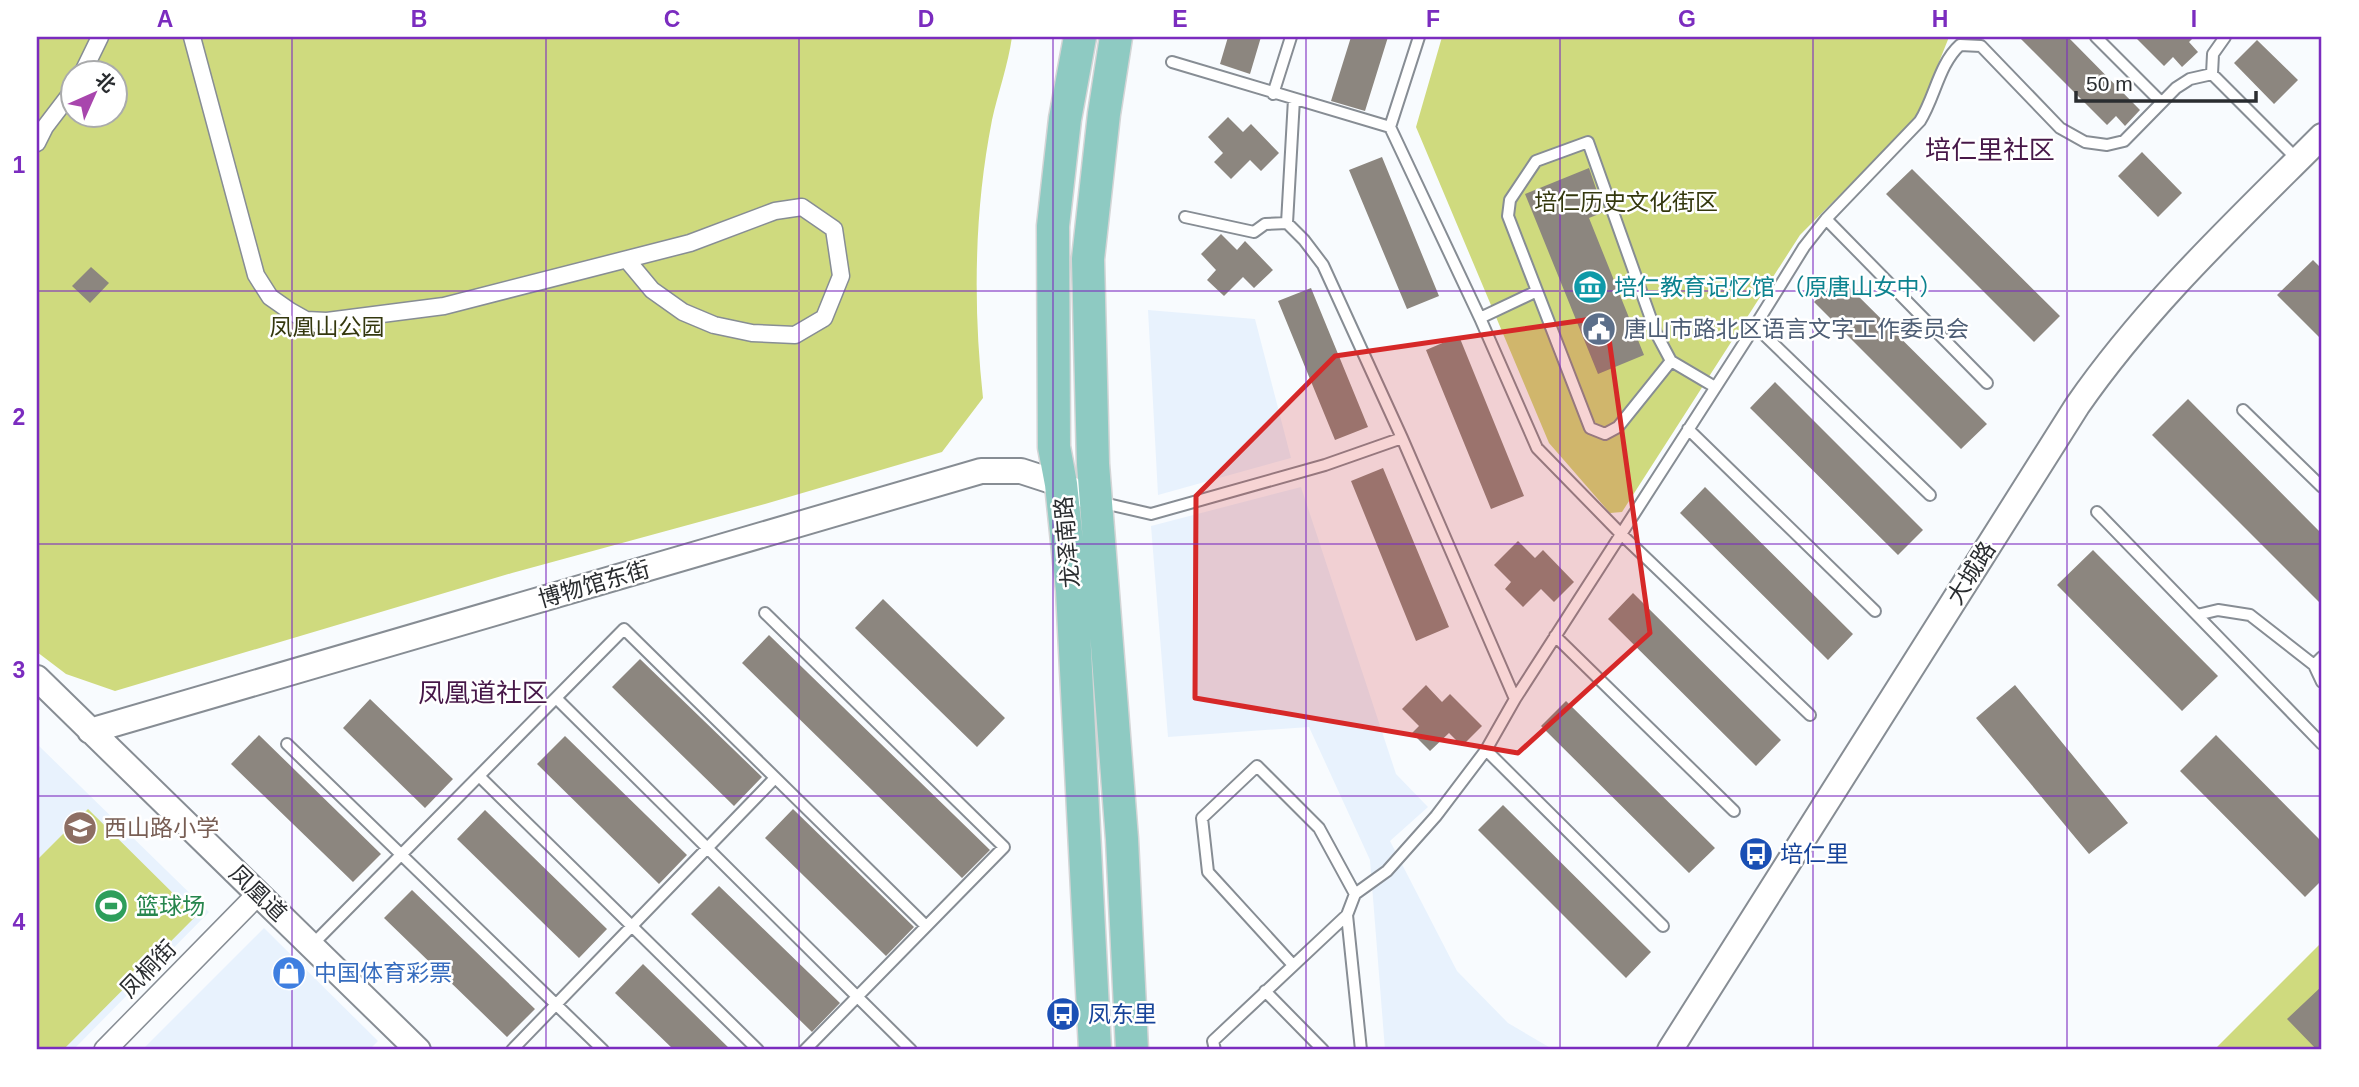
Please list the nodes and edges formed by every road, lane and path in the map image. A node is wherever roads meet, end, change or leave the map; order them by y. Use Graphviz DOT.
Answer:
graph roads {
  1 [pos="100,37"];
  2 [pos="192,37"];
  3 [pos="1080,37"];
  4 [pos="1116,37"];
  5 [pos="1291,37"];
  6 [pos="1419,37"];
  7 [pos="2096,37"];
  8 [pos="2221,38"];
  9 [pos="1960,41"];
  10 [pos="89,60"];
  11 [pos="1172,62"];
  12 [pos="2212,74"];
  13 [pos="1273,94"];
  14 [pos="1294,99"];
  15 [pos="2161,102"];
  16 [pos="60,108"];
  17 [pos="1390,127"];
  18 [pos="2322,136"];
  19 [pos="37,143"];
  20 [pos="2298,160"];
  21 [pos="1185,217"];
  22 [pos="1826,219"];
  23 [pos="1287,223"];
  24 [pos="627,260"];
  25 [pos="1537,291"];
  26 [pos="1480,318"];
  27 [pos="1755,326"];
  28 [pos="1671,360"];
  29 [pos="1987,383"];
  30 [pos="1715,387"];
  31 [pos="2243,410"];
  32 [pos="1688,429"];
  33 [pos="1402,438"];
  34 [pos="1061,484"];
  35 [pos="2322,487"];
  36 [pos="1930,495"];
  37 [pos="1096,501"];
  38 [pos="2097,512"];
  39 [pos="1621,534"];
  40 [pos="1875,611"];
  41 [pos="765,613"];
  42 [pos="2197,615"];
  43 [pos="1555,636"];
  44 [pos="2318,661"];
  45 [pos="37,678"];
  46 [pos="2322,682"];
  47 [pos="556,698"];
  48 [pos="1515,699"];
  49 [pos="1810,715"];
  50 [pos="90,730"];
  51 [pos="287,744"];
  52 [pos="2322,744"];
  53 [pos="1486,751"];
  54 [pos="479,776"];
  55 [pos="775,778"];
  56 [pos="1734,811"];
  57 [pos="708,849"];
  58 [pos="402,855"];
  59 [pos="258,894"];
  60 [pos="1355,894"];
  61 [pos="1346,915"];
  62 [pos="926,926"];
  63 [pos="1663,926"];
  64 [pos="632,927"];
  65 [pos="311,946"];
  66 [pos="1293,965"];
  67 [pos="1265,992"];
  68 [pos="857,997"];
  69 [pos="556,1005"];
  70 [pos="105,1050"];
  71 [pos="418,1050"];
  72 [pos="512,1050"];
  73 [pos="603,1050"];
  74 [pos="758,1050"];
  75 [pos="804,1050"];
  76 [pos="911,1050"];
  77 [pos="1095,1050"];
  78 [pos="1132,1050"];
  79 [pos="1216,1050"];
  80 [pos="1323,1050"];
  81 [pos="1361,1050"];
  82 [pos="1670,1050"];
  1 -- 10 [label="street"];
  2 -- 24 [label="street"];
  3 -- 34 [label="main road, 龙泽南路"];
  4 -- 37 [label="main road, 龙泽南路"];
  5 -- 13 [label="lane"];
  6 -- 17 [label="lane"];
  7 -- 15 [label="lane"];
  8 -- 12 [label="lane"];
  9 -- 15 [label="lane"];
  9 -- 22 [label="lane"];
  11 -- 13 [label="lane"];
  12 -- 15 [label="lane"];
  12 -- 20 [label="lane"];
  13 -- 14 [label="lane"];
  14 -- 17 [label="lane"];
  14 -- 23 [label="lane"];
  16 -- 19 [label="street"];
  17 -- 26 [label="lane"];
  18 -- 20 [label="street, 大城路"];
  20 -- 82 [label="street, 大城路"];
  21 -- 23 [label="lane"];
  22 -- 27 [label="lane"];
  22 -- 29 [label="lane"];
  23 -- 33 [label="lane"];
  24 -- 24 [label="street"];
  25 -- 26 [label="lane"];
  25 -- 28 [label="lane"];
  25 -- 28 [label="lane"];
  26 -- 39 [label="lane"];
  27 -- 30 [label="lane"];
  27 -- 36 [label="lane"];
  28 -- 30 [label="lane"];
  30 -- 32 [label="lane"];
  31 -- 35 [label="lane"];
  32 -- 39 [label="lane"];
  32 -- 40 [label="lane"];
  33 -- 37 [label="lane"];
  33 -- 48 [label="lane"];
  34 -- 37 [label="street, 博物馆东街"];
  34 -- 50 [label="street, 博物馆东街"];
  34 -- 77 [label="main road, 龙泽南路"];
  37 -- 78 [label="main road, 龙泽南路"];
  38 -- 42 [label="lane"];
  39 -- 43 [label="lane"];
  39 -- 49 [label="lane"];
  41 -- 62 [label="lane"];
  42 -- 44 [label="lane"];
  42 -- 52 [label="lane"];
  43 -- 48 [label="lane"];
  43 -- 56 [label="lane"];
  44 -- 46 [label="lane"];
  45 -- 50 [label="street, 凤凰道"];
  47 -- 54 [label="lane"];
  47 -- 55 [label="lane"];
  47 -- 57 [label="lane"];
  48 -- 53 [label="lane"];
  50 -- 59 [label="street, 凤凰道"];
  51 -- 58 [label="lane"];
  53 -- 60 [label="lane"];
  53 -- 63 [label="lane"];
  54 -- 58 [label="lane"];
  54 -- 64 [label="lane"];
  55 -- 57 [label="lane"];
  55 -- 62 [label="lane"];
  57 -- 64 [label="lane"];
  57 -- 68 [label="lane"];
  58 -- 65 [label="lane"];
  58 -- 69 [label="lane"];
  59 -- 65 [label="street, 凤凰道"];
  59 -- 70 [label="street, 凤桐街"];
  60 -- 61 [label="lane"];
  60 -- 66 [label="lane"];
  61 -- 66 [label="lane"];
  61 -- 81 [label="lane"];
  62 -- 68 [label="lane"];
  64 -- 69 [label="lane"];
  64 -- 74 [label="lane"];
  65 -- 71 [label="street, 凤凰道"];
  66 -- 67 [label="lane"];
  67 -- 79 [label="lane"];
  67 -- 80 [label="lane"];
  68 -- 75 [label="lane"];
  68 -- 76 [label="lane"];
  69 -- 72 [label="lane"];
  69 -- 73 [label="lane"];
}
